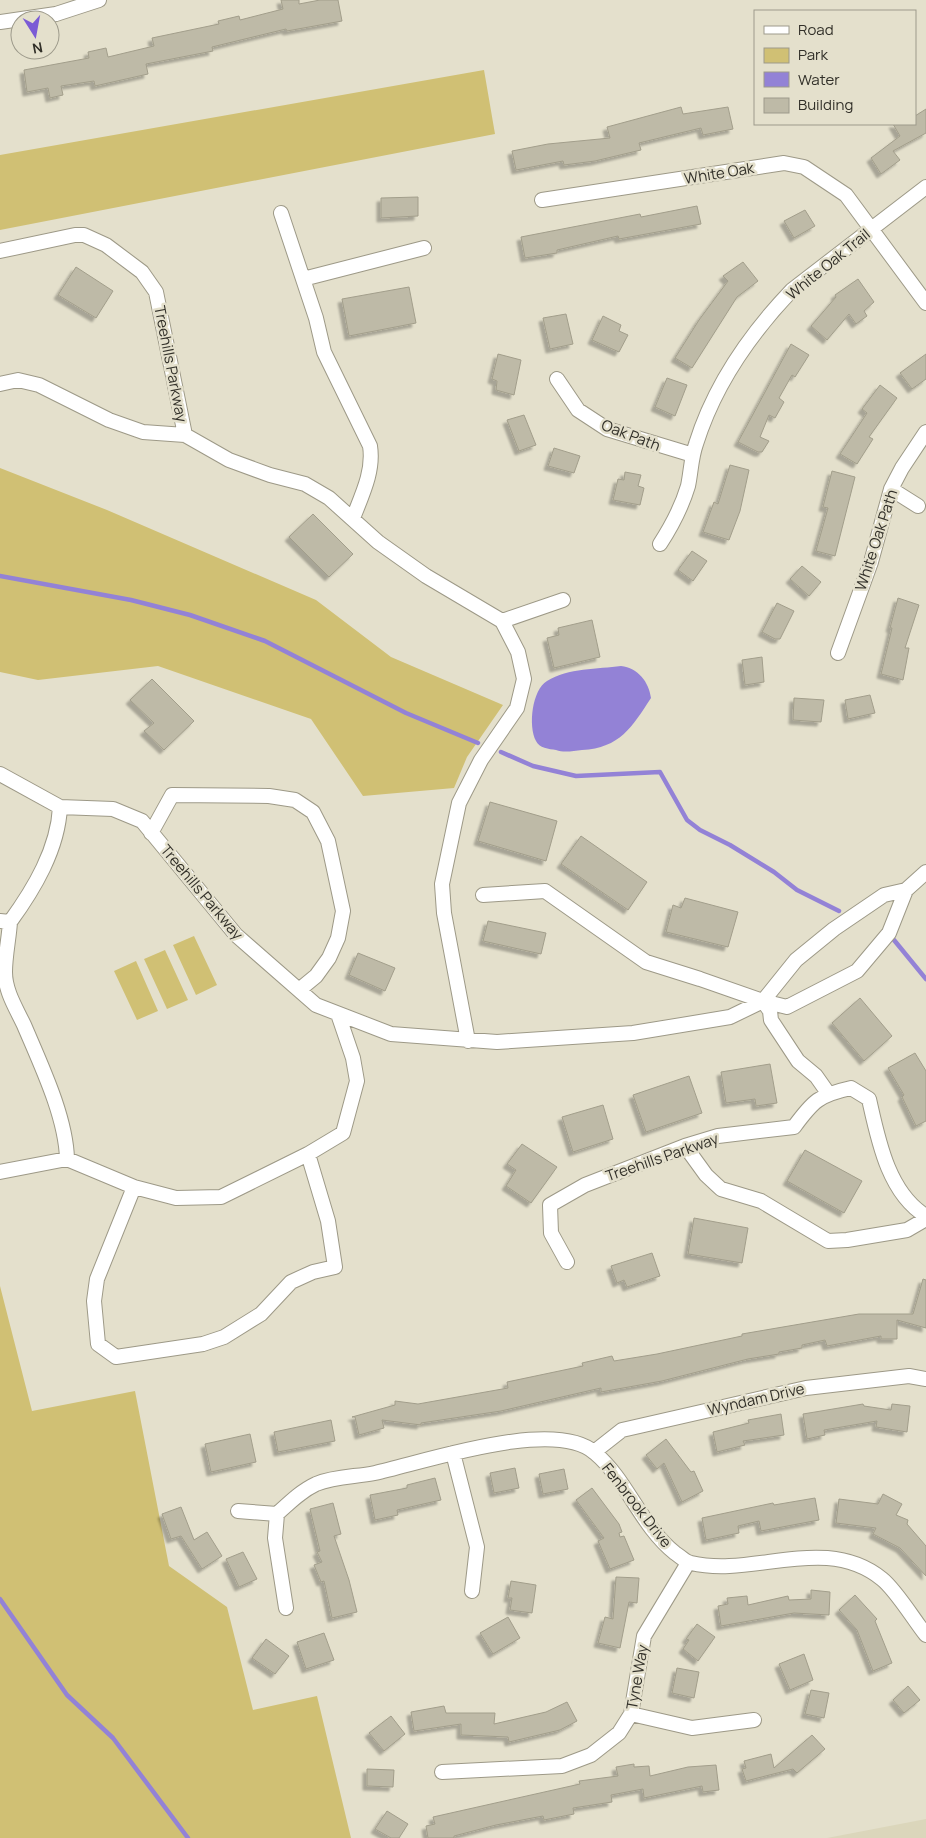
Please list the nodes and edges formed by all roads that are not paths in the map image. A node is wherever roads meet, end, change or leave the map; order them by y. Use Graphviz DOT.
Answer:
graph roads {
  1 [pos="99,0"];
  2 [pos="0,22"];
  3 [pos="926,187"];
  4 [pos="542,200"];
  5 [pos="281,213"];
  6 [pos="871,228"];
  7 [pos="424,248"];
  8 [pos="0,251"];
  9 [pos="303,279"];
  10 [pos="926,303"];
  11 [pos="558,380"];
  12 [pos="0,384"];
  13 [pos="926,432"];
  14 [pos="185,435"];
  15 [pos="693,455"];
  16 [pos="891,489"];
  17 [pos="918,506"];
  18 [pos="353,518"];
  19 [pos="660,544"];
  20 [pos="563,600"];
  21 [pos="502,621"];
  22 [pos="838,653"];
  23 [pos="0,774"];
  24 [pos="60,807"];
  25 [pos="151,833"];
  26 [pos="926,872"];
  27 [pos="906,890"];
  28 [pos="483,895"];
  29 [pos="5,922"];
  30 [pos="299,990"];
  31 [pos="763,1001"];
  32 [pos="338,1014"];
  33 [pos="468,1041"];
  34 [pos="828,1093"];
  35 [pos="685,1146"];
  36 [pos="308,1154"];
  37 [pos="67,1159"];
  38 [pos="0,1172"];
  39 [pos="134,1187"];
  40 [pos="926,1218"];
  41 [pos="567,1262"];
  42 [pos="926,1379"];
  43 [pos="594,1452"];
  44 [pos="453,1454"];
  45 [pos="238,1511"];
  46 [pos="277,1514"];
  47 [pos="688,1563"];
  48 [pos="472,1591"];
  49 [pos="286,1608"];
  50 [pos="926,1635"];
  51 [pos="631,1714"];
  52 [pos="754,1720"];
  53 [pos="442,1772"];
  1 -- 2 [label="street"];
  3 -- 6 [label="street, White Oak Trail"];
  4 -- 6 [label="street, White Oak"];
  5 -- 9 [label="street"];
  6 -- 10 [label="street, White Oak"];
  6 -- 15 [label="street, White Oak Trail"];
  7 -- 9 [label="street"];
  8 -- 14 [label="street, Treehills Parkway"];
  9 -- 18 [label="street"];
  11 -- 15 [label="street, Oak Path"];
  12 -- 14 [label="street, Treehills Parkway"];
  13 -- 16 [label="street, White Oak Path"];
  14 -- 18 [label="street, Treehills Parkway"];
  15 -- 19 [label="street, White Oak Trail"];
  16 -- 17 [label="street"];
  16 -- 22 [label="street, White Oak Path"];
  18 -- 21 [label="street, Treehills Parkway"];
  20 -- 21 [label="street"];
  21 -- 33 [label="street"];
  23 -- 24 [label="street, Treehills Parkway"];
  24 -- 25 [label="street, Treehills Parkway"];
  24 -- 29 [label="street"];
  25 -- 30 [label="street, Treehills Parkway"];
  25 -- 30 [label="street, Treehills Parkway"];
  26 -- 27 [label="street, Treehills Parkway"];
  27 -- 31 [label="street, Treehills Parkway"];
  27 -- 31 [label="street, Treehills Parkway"];
  28 -- 31 [label="street, Treehills Parkway"];
  29 -- 37 [label="street"];
  30 -- 32 [label="street, Treehills Parkway"];
  31 -- 33 [label="street, Treehills Parkway"];
  31 -- 34 [label="street"];
  32 -- 33 [label="street, Treehills Parkway"];
  32 -- 36 [label="street"];
  34 -- 35 [label="street, Treehills Parkway"];
  34 -- 40 [label="street, Treehills Parkway"];
  35 -- 40 [label="street"];
  35 -- 41 [label="street, Treehills Parkway"];
  36 -- 39 [label="street"];
  36 -- 39 [label="street"];
  37 -- 38 [label="street"];
  37 -- 39 [label="street"];
  42 -- 43 [label="street, Wyndam Drive"];
  43 -- 44 [label="street, Fenbrook Drive"];
  43 -- 47 [label="street, Fenbrook Drive"];
  44 -- 46 [label="street, Fenbrook Drive"];
  44 -- 48 [label="street"];
  45 -- 46 [label="street"];
  46 -- 49 [label="street"];
  47 -- 50 [label="street"];
  47 -- 51 [label="street, Tyne Way"];
  51 -- 52 [label="street"];
  51 -- 53 [label="street, Tyne Way"];
}
